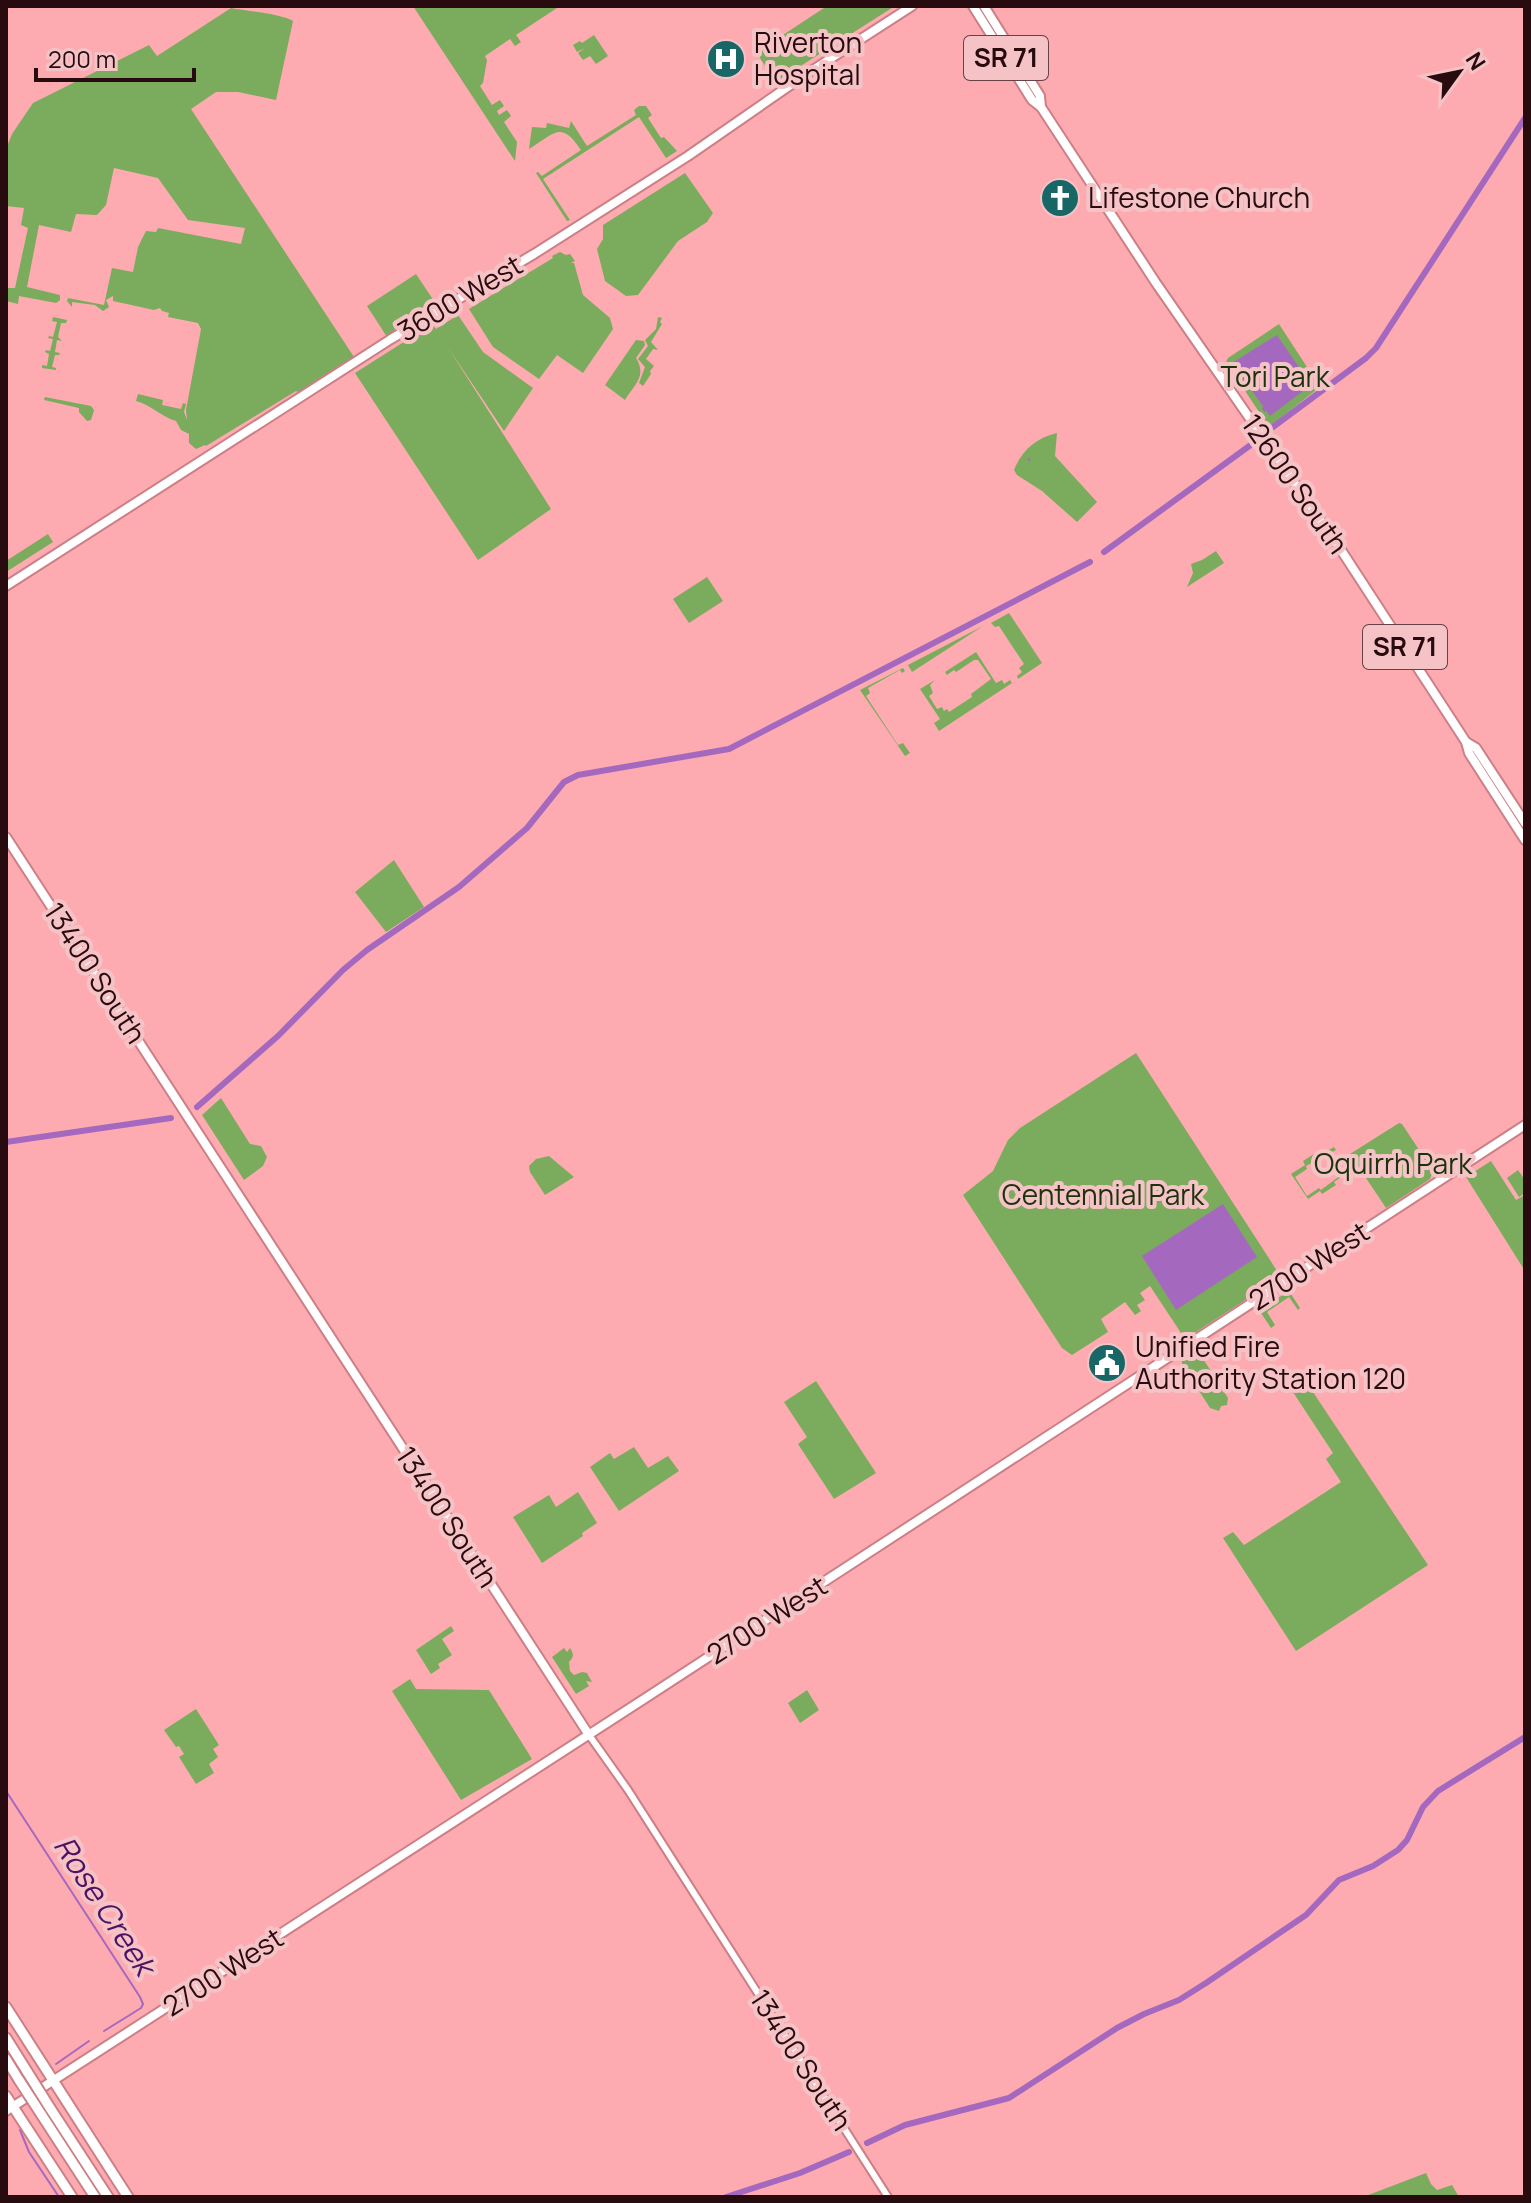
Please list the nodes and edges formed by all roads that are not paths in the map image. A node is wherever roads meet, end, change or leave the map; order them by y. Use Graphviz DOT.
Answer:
graph roads {
  1 [pos="912,6"];
  2 [pos="973,6"];
  3 [pos="984,6"];
  4 [pos="1041,107"];
  5 [pos="6,586"];
  6 [pos="1466,742"];
  7 [pos="1525,823"];
  8 [pos="6,837"];
  9 [pos="1525,840"];
  10 [pos="1525,1125"];
  11 [pos="589,1735"];
  12 [pos="6,2007"];
  13 [pos="6,2038"];
  14 [pos="6,2059"];
  15 [pos="24,2076"];
  16 [pos="53,2081"];
  17 [pos="6,2096"];
  18 [pos="10,2109"];
  19 [pos="72,2197"];
  20 [pos="95,2197"];
  21 [pos="108,2197"];
  22 [pos="128,2197"];
  23 [pos="888,2197"];
  1 -- 5 [label="main road, 3600 West"];
  2 -- 4 [label="main road, 12600 South / SR 71"];
  3 -- 4 [label="main road, 12600 South / SR 71"];
  4 -- 6 [label="main road, 12600 South / SR 71"];
  6 -- 7 [label="main road, 12600 South / SR 71"];
  6 -- 9 [label="main road, 12600 South / SR 71"];
  8 -- 11 [label="main road, 13400 South"];
  10 -- 11 [label="main road, 2700 West"];
  11 -- 16 [label="main road, 2700 West"];
  11 -- 23 [label="street, 13400 South"];
  12 -- 16 [label="highway"];
  13 -- 15 [label="highway"];
  14 -- 15 [label="highway"];
  15 -- 20 [label="highway, bridge"];
  15 -- 21 [label="highway, bridge"];
  16 -- 18 [label="main road, 2700 West"];
  16 -- 22 [label="highway"];
  17 -- 18 [label="highway"];
  18 -- 19 [label="highway"];
}
